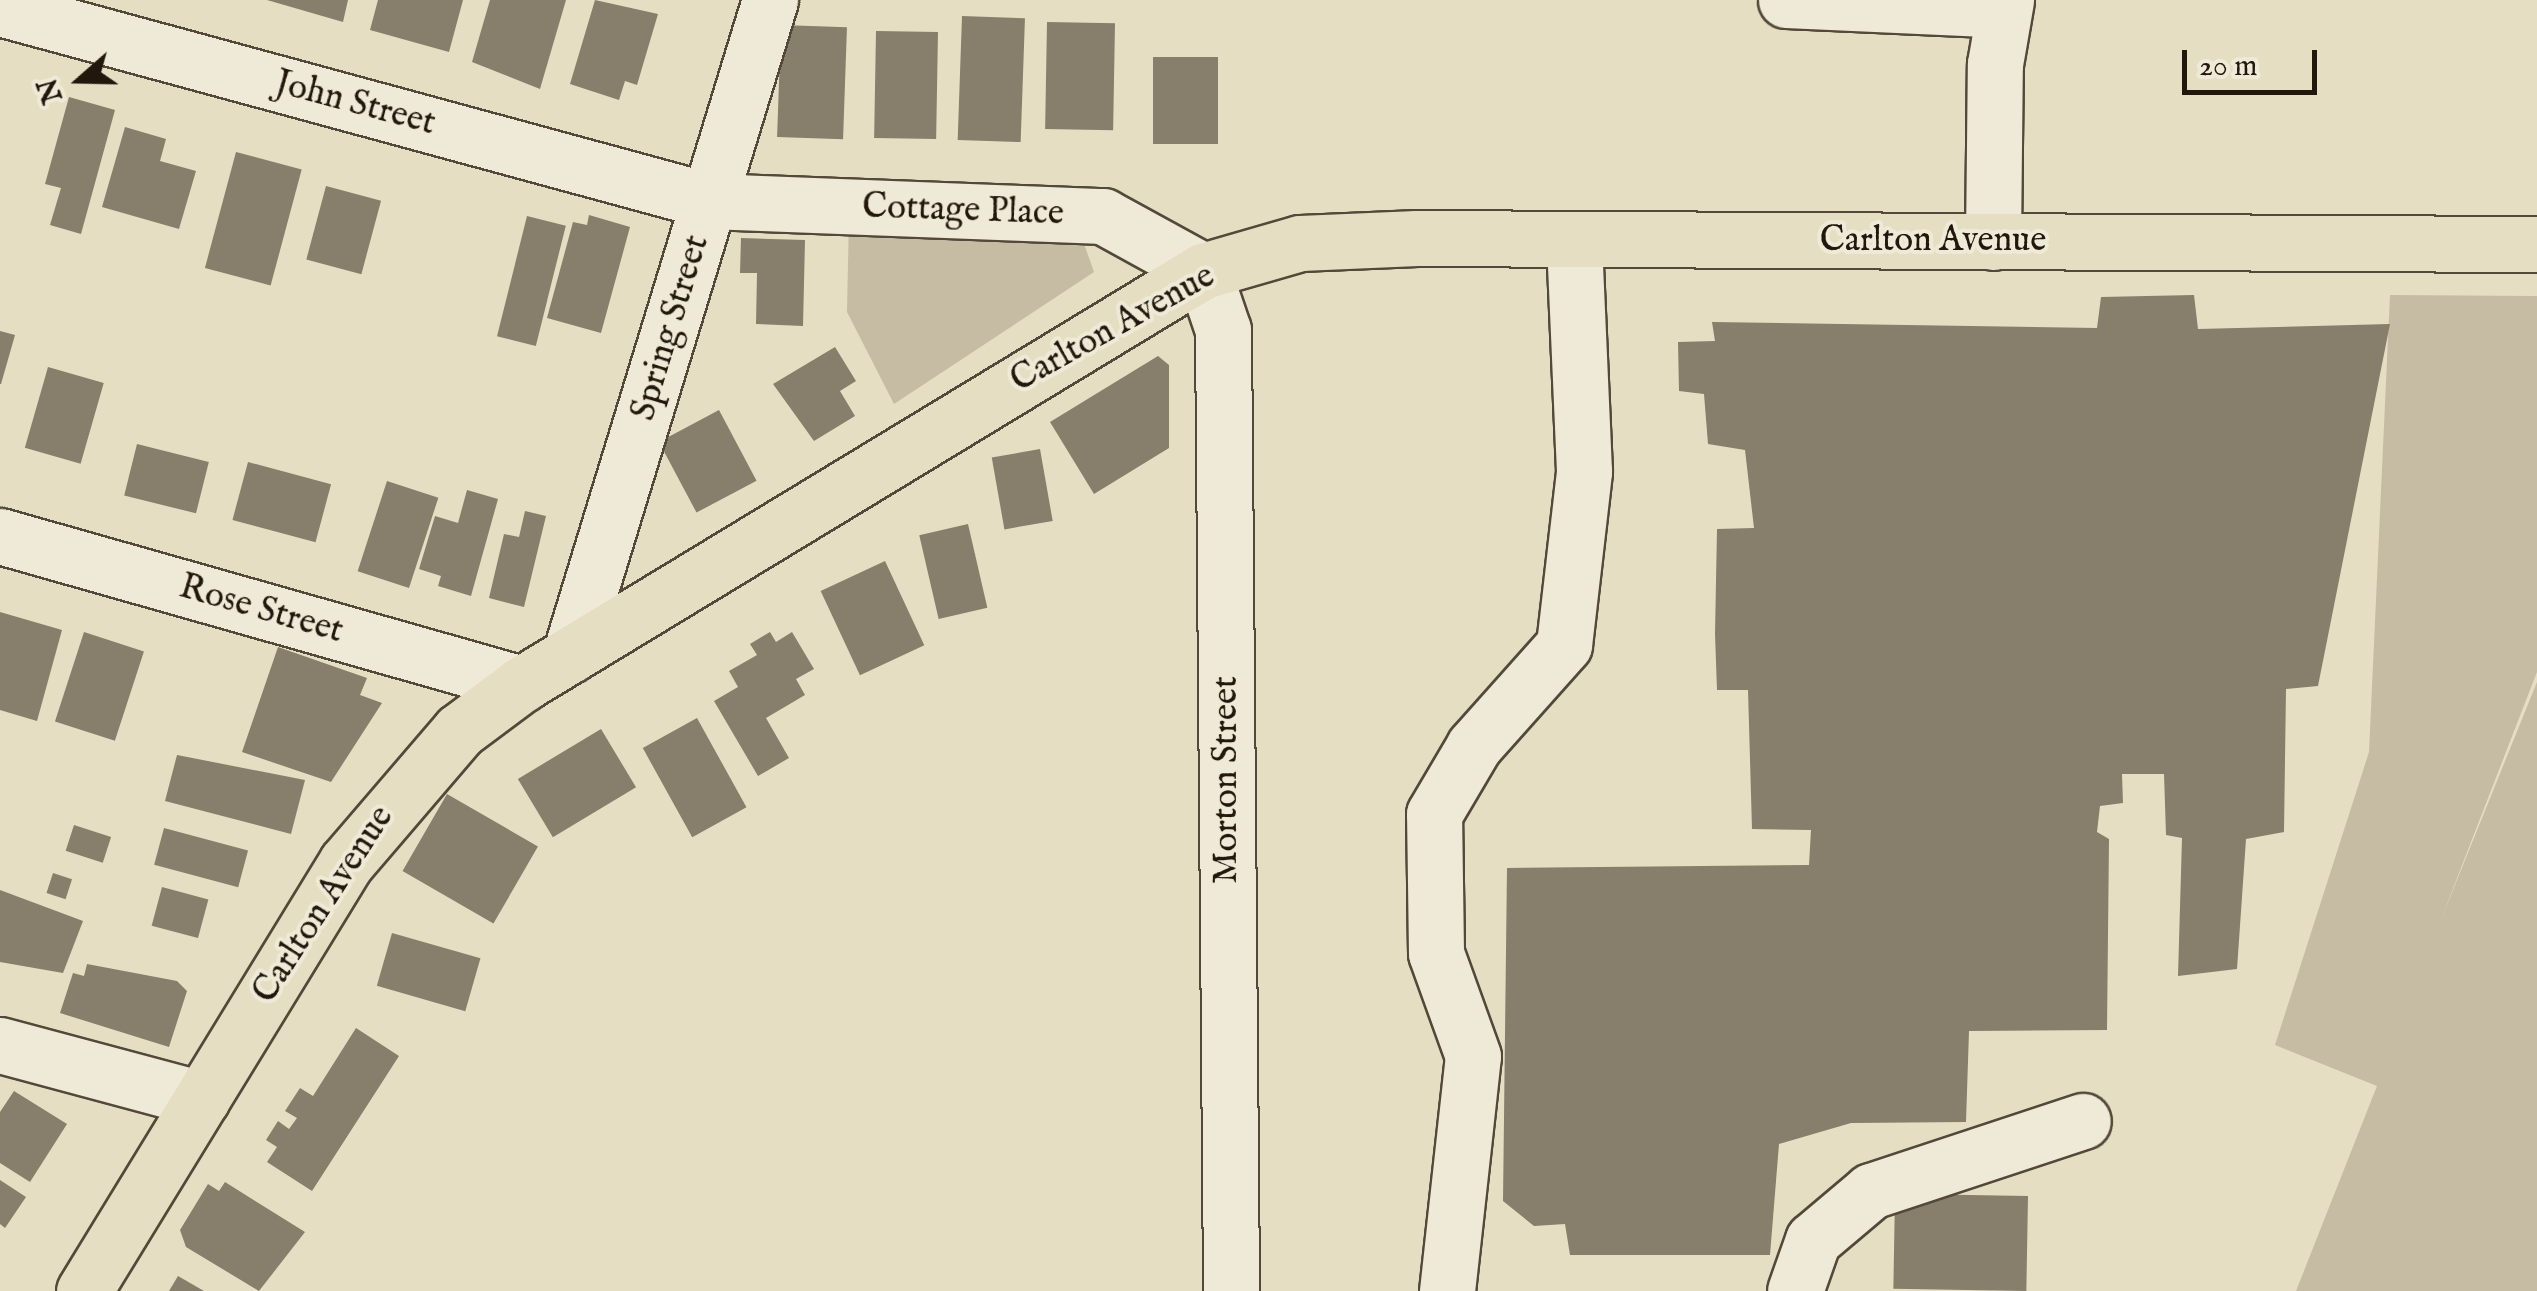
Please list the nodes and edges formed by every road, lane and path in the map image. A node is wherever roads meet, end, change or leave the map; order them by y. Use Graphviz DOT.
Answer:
graph roads {
  1 [pos="770,0"];
  2 [pos="1786,0"];
  3 [pos="2004,5"];
  4 [pos="0,8"];
  5 [pos="710,201"];
  6 [pos="1574,239"];
  7 [pos="1993,242"];
  8 [pos="2537,244"];
  9 [pos="1203,272"];
  10 [pos="0,536"];
  11 [pos="570,656"];
  12 [pos="522,684"];
  13 [pos="0,1045"];
  14 [pos="202,1099"];
  15 [pos="2084,1121"];
  16 [pos="84,1291"];
  17 [pos="1231,1291"];
  18 [pos="1447,1291"];
  19 [pos="1796,1291"];
  1 -- 5 [label="street, Spring Street"];
  2 -- 3 [label="street"];
  3 -- 7 [label="street"];
  4 -- 5 [label="street, John Street"];
  5 -- 9 [label="street, Cottage Place"];
  5 -- 11 [label="street, Spring Street"];
  6 -- 7 [label="main road, Carlton Avenue"];
  6 -- 9 [label="main road, Carlton Avenue"];
  6 -- 18 [label="street"];
  7 -- 8 [label="main road, Carlton Avenue"];
  9 -- 11 [label="main road, Carlton Avenue"];
  9 -- 17 [label="street, Morton Street"];
  10 -- 12 [label="street, Rose Street"];
  11 -- 12 [label="main road, Carlton Avenue"];
  12 -- 14 [label="main road, Carlton Avenue"];
  13 -- 14 [label="street"];
  14 -- 16 [label="main road, Carlton Avenue"];
  15 -- 19 [label="street"];
}
